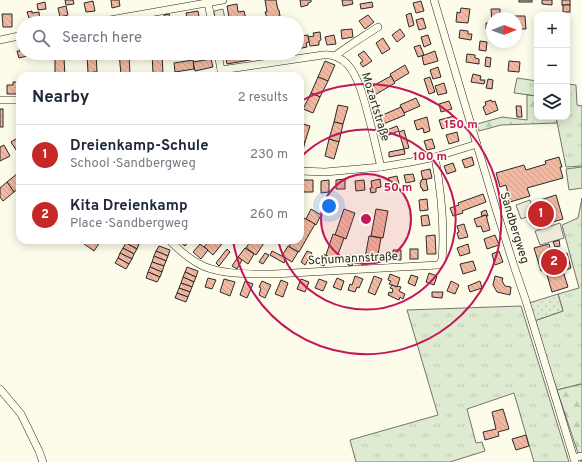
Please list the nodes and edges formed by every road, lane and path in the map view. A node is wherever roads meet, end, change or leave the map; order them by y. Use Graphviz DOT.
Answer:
graph roads {
  1 [pos="223,0"];
  2 [pos="434,0"];
  3 [pos="208,3"];
  4 [pos="181,4"];
  5 [pos="125,16"];
  6 [pos="211,16"];
  7 [pos="378,27"];
  8 [pos="16,37"];
  9 [pos="0,40"];
  10 [pos="335,56"];
  11 [pos="304,58"];
  12 [pos="219,60"];
  13 [pos="295,60"];
  14 [pos="221,72"];
  15 [pos="227,72"];
  16 [pos="0,100"];
  17 [pos="16,100"];
  18 [pos="477,144"];
  19 [pos="435,157"];
  20 [pos="381,167"];
  21 [pos="304,171"];
  22 [pos="173,244"];
  23 [pos="0,389"];
  24 [pos="582,456"];
  25 [pos="574,460"];
  26 [pos="43,462"];
  1 -- 3 [label="street"];
  2 -- 18 [label="street, Sandbergweg"];
  3 -- 4 [label="street"];
  3 -- 6 [label="street"];
  4 -- 5 [label="street"];
  7 -- 10 [label="street"];
  8 -- 9 [label="street"];
  10 -- 11 [label="street"];
  10 -- 20 [label="street, Mozartstraße"];
  12 -- 14 [label="street"];
  13 -- 15 [label="street"];
  16 -- 17 [label="street"];
  18 -- 19 [label="street"];
  18 -- 25 [label="street, Sandbergweg"];
  19 -- 20 [label="street"];
  19 -- 22 [label="street, Schumannstraße"];
  20 -- 21 [label="street"];
  23 -- 26 [label="street"];
  24 -- 25 [label="street"];
}
